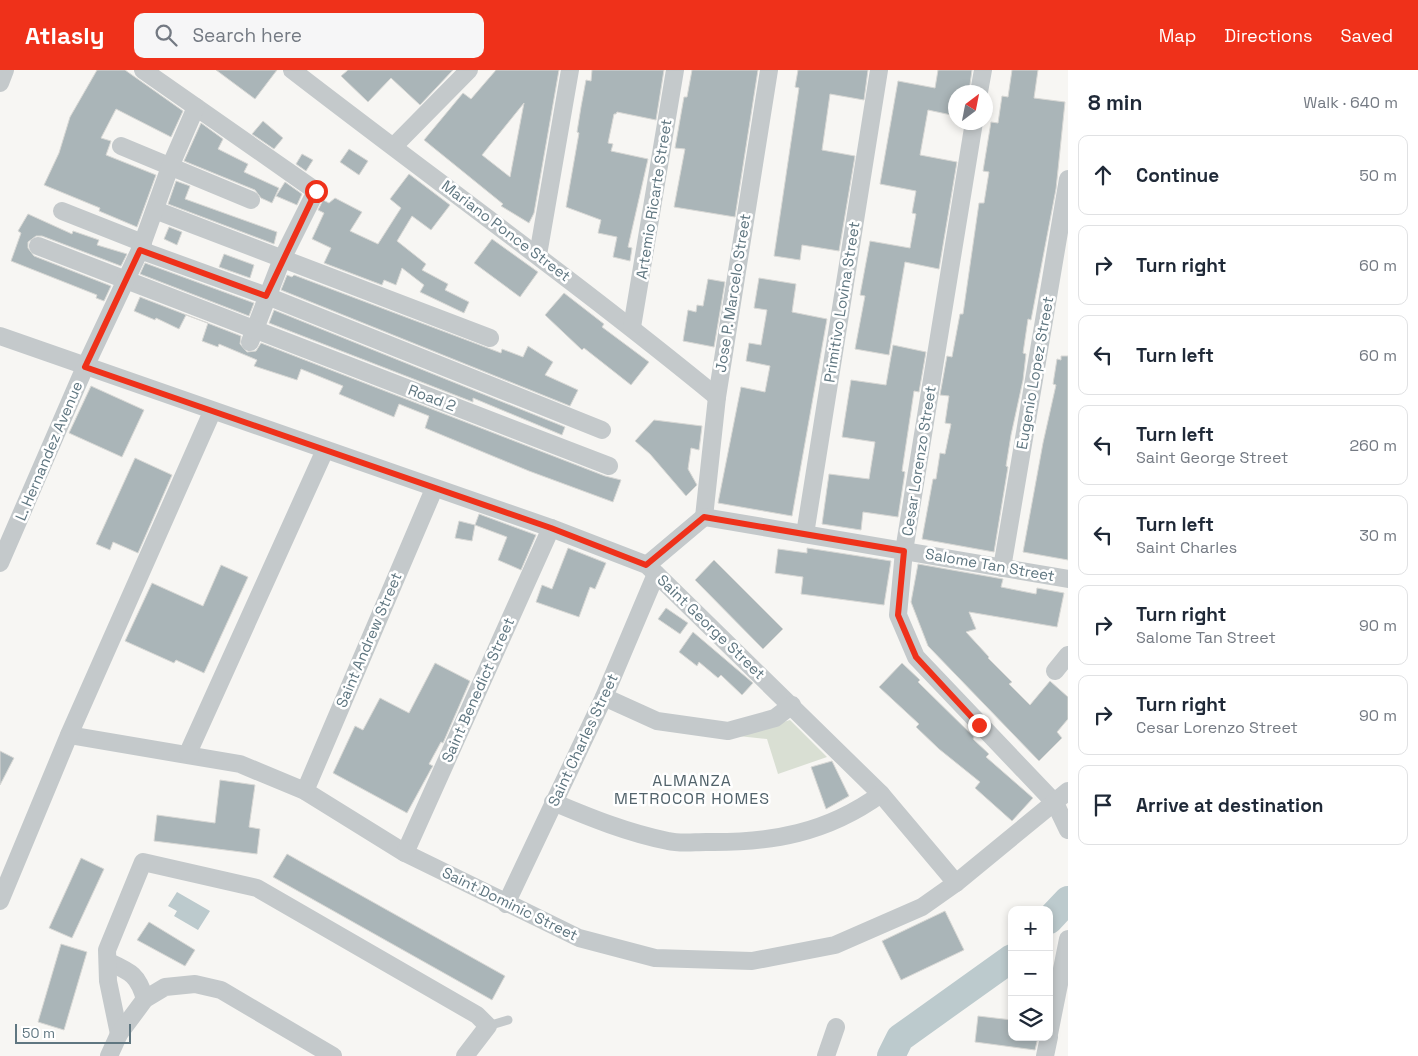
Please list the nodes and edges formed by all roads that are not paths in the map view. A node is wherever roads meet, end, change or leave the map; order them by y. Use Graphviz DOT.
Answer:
graph roads {
  1 [pos="6,70"];
  2 [pos="143,70"];
  3 [pos="469,70"];
  4 [pos="570,70"];
  5 [pos="675,70"];
  6 [pos="769,70"];
  7 [pos="879,70"];
  8 [pos="983,70"];
  9 [pos="300,72"];
  10 [pos="0,83"];
  11 [pos="980,85"];
  12 [pos="196,107"];
  13 [pos="973,130"];
  14 [pos="121,146"];
  15 [pos="394,146"];
  16 [pos="170,167"];
  17 [pos="1068,179"];
  18 [pos="251,200"];
  19 [pos="155,210"];
  20 [pos="62,211"];
  21 [pos="38,246"];
  22 [pos="141,246"];
  23 [pos="538,255"];
  24 [pos="282,259"];
  25 [pos="125,281"];
  26 [pos="266,296"];
  27 [pos="632,327"];
  28 [pos="0,336"];
  29 [pos="252,336"];
  30 [pos="490,338"];
  31 [pos="85,367"];
  32 [pos="717,397"];
  33 [pos="212,412"];
  34 [pos="602,430"];
  35 [pos="325,450"];
  36 [pos="608,466"];
  37 [pos="434,489"];
  38 [pos="704,517"];
  39 [pos="551,528"];
  40 [pos="805,534"];
  41 [pos="904,551"];
  42 [pos="0,563"];
  43 [pos="1002,568"];
  44 [pos="651,570"];
  45 [pos="1068,579"];
  46 [pos="1068,655"];
  47 [pos="1055,671"];
  48 [pos="604,697"];
  49 [pos="792,705"];
  50 [pos="69,735"];
  51 [pos="188,754"];
  52 [pos="304,791"];
  53 [pos="881,794"];
  54 [pos="1062,797"];
  55 [pos="553,802"];
  56 [pos="1068,830"];
  57 [pos="405,852"];
  58 [pos="956,883"];
  59 [pos="0,901"];
  60 [pos="506,904"];
  61 [pos="1068,938"];
  62 [pos="109,962"];
  63 [pos="145,999"];
  64 [pos="1053,1015"];
  65 [pos="508,1020"];
  66 [pos="488,1026"];
  67 [pos="836,1027"];
  68 [pos="119,1034"];
  69 [pos="1048,1041"];
  70 [pos="110,1056"];
  71 [pos="333,1056"];
  72 [pos="465,1056"];
  73 [pos="826,1056"];
  74 [pos="1045,1056"];
  1 -- 10 [label="street"];
  2 -- 12 [label="street"];
  3 -- 15 [label="street"];
  4 -- 23 [label="street"];
  5 -- 27 [label="street, Artemio Ricarte Street"];
  6 -- 32 [label="street, Jose P. Marcelo Street"];
  7 -- 40 [label="street, Primitivo Lovina Street"];
  8 -- 11 [label="street"];
  9 -- 15 [label="street, Mariano Ponce Street"];
  12 -- 16 [label="street, L. Hernandez Avenue"];
  12 -- 24 [label="street"];
  13 -- 41 [label="street, Cesar Lorenzo Street"];
  14 -- 16 [label="street"];
  15 -- 23 [label="street, Mariano Ponce Street"];
  16 -- 18 [label="street"];
  16 -- 19 [label="street, L. Hernandez Avenue"];
  17 -- 43 [label="street, Eugenio Lopez Street"];
  19 -- 22 [label="street, L. Hernandez Avenue"];
  19 -- 24 [label="street"];
  20 -- 22 [label="street"];
  21 -- 25 [label="street, Road 2"];
  22 -- 25 [label="street, L. Hernandez Avenue"];
  22 -- 26 [label="street"];
  23 -- 27 [label="street, Mariano Ponce Street"];
  24 -- 26 [label="street"];
  24 -- 30 [label="street"];
  25 -- 29 [label="street, Road 2"];
  25 -- 31 [label="street, L. Hernandez Avenue"];
  26 -- 29 [label="street"];
  26 -- 34 [label="street"];
  27 -- 32 [label="street, Mariano Ponce Street"];
  28 -- 31 [label="street, Saint George Street"];
  29 -- 36 [label="street, Road 2"];
  31 -- 33 [label="street, Saint George Street"];
  31 -- 42 [label="street, L. Hernandez Avenue"];
  32 -- 38 [label="street, Jose P. Marcelo Street"];
  33 -- 35 [label="street, Saint George Street"];
  33 -- 50 [label="street"];
  35 -- 37 [label="street, Saint George Street"];
  35 -- 51 [label="street"];
  37 -- 39 [label="street, Saint George Street"];
  37 -- 52 [label="street, Saint Andrew Street"];
  38 -- 40 [label="street, Salome Tan Street"];
  38 -- 44 [label="street"];
  39 -- 44 [label="street, Saint George Street"];
  39 -- 57 [label="street, Saint Benedict Street"];
  40 -- 41 [label="street, Salome Tan Street"];
  41 -- 43 [label="street, Salome Tan Street"];
  41 -- 54 [label="street, Cesar Lorenzo Street"];
  43 -- 45 [label="street, Salome Tan Street"];
  44 -- 48 [label="street, Saint Charles Street"];
  44 -- 49 [label="street, Saint George Street"];
  46 -- 47 [label="street"];
  48 -- 49 [label="street"];
  48 -- 55 [label="street, Saint Charles Street"];
  49 -- 53 [label="street, Saint George Street"];
  50 -- 51 [label="street, Saint Dominic Street"];
  50 -- 59 [label="street"];
  51 -- 52 [label="street, Saint Dominic Street"];
  52 -- 57 [label="street, Saint Dominic Street"];
  53 -- 55 [label="street"];
  53 -- 58 [label="street, Saint George Street"];
  54 -- 56 [label="street, Cesar Lorenzo Street"];
  54 -- 58 [label="street, Saint Dominic Street"];
  55 -- 60 [label="street, Saint Charles Street"];
  57 -- 60 [label="street, Saint Dominic Street"];
  58 -- 60 [label="street, Saint Dominic Street"];
  61 -- 64 [label="street"];
  62 -- 63 [label="street"];
  62 -- 66 [label="street"];
  62 -- 68 [label="street"];
  63 -- 68 [label="street"];
  63 -- 71 [label="street"];
  65 -- 66 [label="lane"];
  66 -- 72 [label="street"];
  67 -- 73 [label="street"];
  68 -- 70 [label="street"];
  69 -- 74 [label="street"];
}
